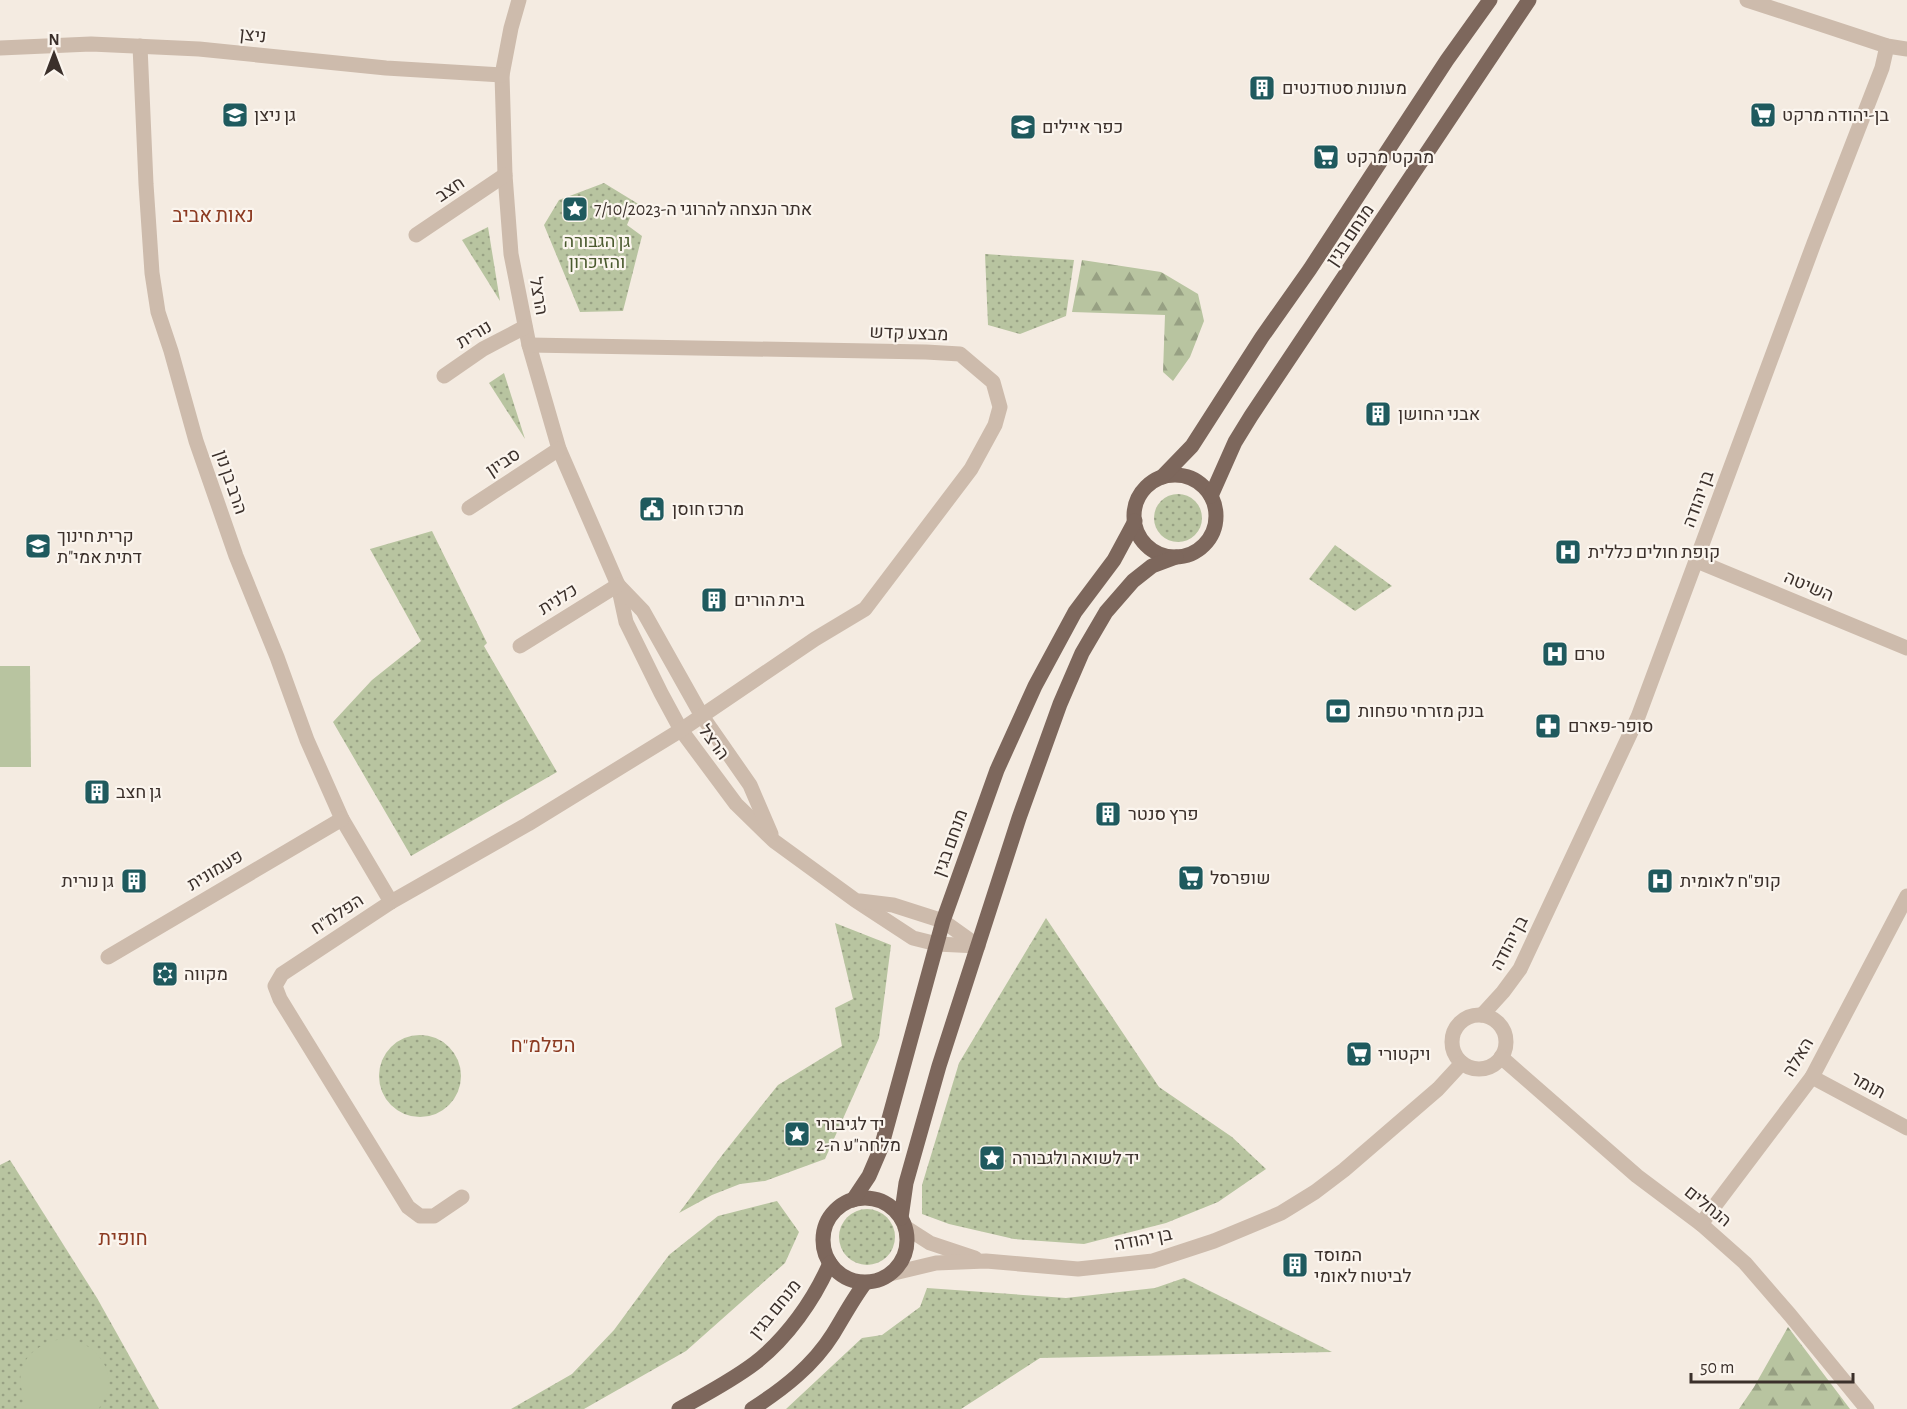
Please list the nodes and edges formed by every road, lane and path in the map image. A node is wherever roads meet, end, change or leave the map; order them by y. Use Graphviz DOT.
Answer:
graph roads {
  1 [pos="519,0"];
  2 [pos="1490,0"];
  3 [pos="1529,0"];
  4 [pos="1747,0"];
  5 [pos="140,46"];
  6 [pos="1887,46"];
  7 [pos="0,48"];
  8 [pos="1907,49"];
  9 [pos="502,75"];
  10 [pos="505,175"];
  11 [pos="416,235"];
  12 [pos="525,327"];
  13 [pos="529,345"];
  14 [pos="444,376"];
  15 [pos="559,449"];
  16 [pos="1162,477"];
  17 [pos="1211,496"];
  18 [pos="469,508"];
  19 [pos="1135,521"];
  20 [pos="1176,557"];
  21 [pos="1697,561"];
  22 [pos="618,585"];
  23 [pos="520,646"];
  24 [pos="1907,648"];
  25 [pos="702,716"];
  26 [pos="681,730"];
  27 [pos="342,819"];
  28 [pos="774,841"];
  29 [pos="1907,896"];
  30 [pos="855,900"];
  31 [pos="391,902"];
  32 [pos="943,921"];
  33 [pos="937,944"];
  34 [pos="978,946"];
  35 [pos="108,957"];
  36 [pos="1482,1015"];
  37 [pos="1501,1057"];
  38 [pos="1462,1063"];
  39 [pos="1812,1077"];
  40 [pos="1907,1128"];
  41 [pos="462,1197"];
  42 [pos="853,1200"];
  43 [pos="903,1223"];
  44 [pos="1701,1224"];
  45 [pos="986,1261"];
  46 [pos="830,1263"];
  47 [pos="890,1274"];
  48 [pos="865,1283"];
  49 [pos="679,1409"];
  50 [pos="752,1409"];
  51 [pos="1867,1409"];
  1 -- 9 [label="street, הרצל"];
  2 -- 16 [label="main road, מנחם בגין"];
  3 -- 17 [label="main road, מנחם בגין"];
  4 -- 6 [label="street"];
  5 -- 7 [label="street, ניצן"];
  5 -- 9 [label="street, ניצן"];
  5 -- 27 [label="street, הרב בן נון"];
  6 -- 8 [label="street"];
  6 -- 21 [label="street, בן יהודה"];
  9 -- 10 [label="street, הרצל"];
  10 -- 11 [label="street, חצב"];
  10 -- 12 [label="street, הרצל"];
  12 -- 13 [label="street, הרצל"];
  12 -- 14 [label="street, נורית"];
  13 -- 15 [label="street, הרצל"];
  13 -- 25 [label="street, מבצע קדש"];
  15 -- 18 [label="street, סביון"];
  15 -- 22 [label="street, הרצל"];
  16 -- 17 [label="main road"];
  16 -- 19 [label="main road"];
  17 -- 20 [label="main road"];
  19 -- 20 [label="main road"];
  19 -- 32 [label="main road, מנחם בגין"];
  20 -- 34 [label="main road"];
  21 -- 24 [label="street, השיטה"];
  21 -- 36 [label="street, בן יהודה"];
  22 -- 23 [label="street, כלנית"];
  22 -- 25 [label="street, הרצל"];
  22 -- 26 [label="street, הרצל"];
  25 -- 26 [label="street, הפלמ\"ח"];
  25 -- 28 [label="street, הרצל"];
  26 -- 28 [label="street, הרצל"];
  26 -- 31 [label="street, הפלמ\"ח"];
  27 -- 31 [label="street, הרב בן נון"];
  27 -- 35 [label="street, פעמונית"];
  28 -- 30 [label="street, הרצל"];
  29 -- 39 [label="street, האלה"];
  30 -- 32 [label="street, הרצל"];
  30 -- 33 [label="street, הרצל"];
  31 -- 41 [label="street, הפלמ\"ח"];
  32 -- 33 [label="main road, מנחם בגין"];
  32 -- 34 [label="street, הרצל"];
  33 -- 34 [label="street, הרצל"];
  33 -- 42 [label="main road, מנחם בגין"];
  34 -- 43 [label="main road"];
  36 -- 37 [label="street"];
  36 -- 38 [label="street"];
  37 -- 38 [label="street"];
  37 -- 44 [label="street, הנחלים"];
  38 -- 45 [label="street, בן יהודה"];
  39 -- 40 [label="street, תומר"];
  39 -- 44 [label="street, האלה"];
  42 -- 43 [label="main road"];
  42 -- 46 [label="main road"];
  43 -- 45 [label="street, בן יהודה"];
  43 -- 47 [label="main road"];
  44 -- 51 [label="street, הנחלים"];
  45 -- 47 [label="street, בן יהודה"];
  46 -- 48 [label="main road"];
  46 -- 49 [label="main road, מנחם בגין"];
  47 -- 48 [label="main road"];
  48 -- 50 [label="main road"];
}
